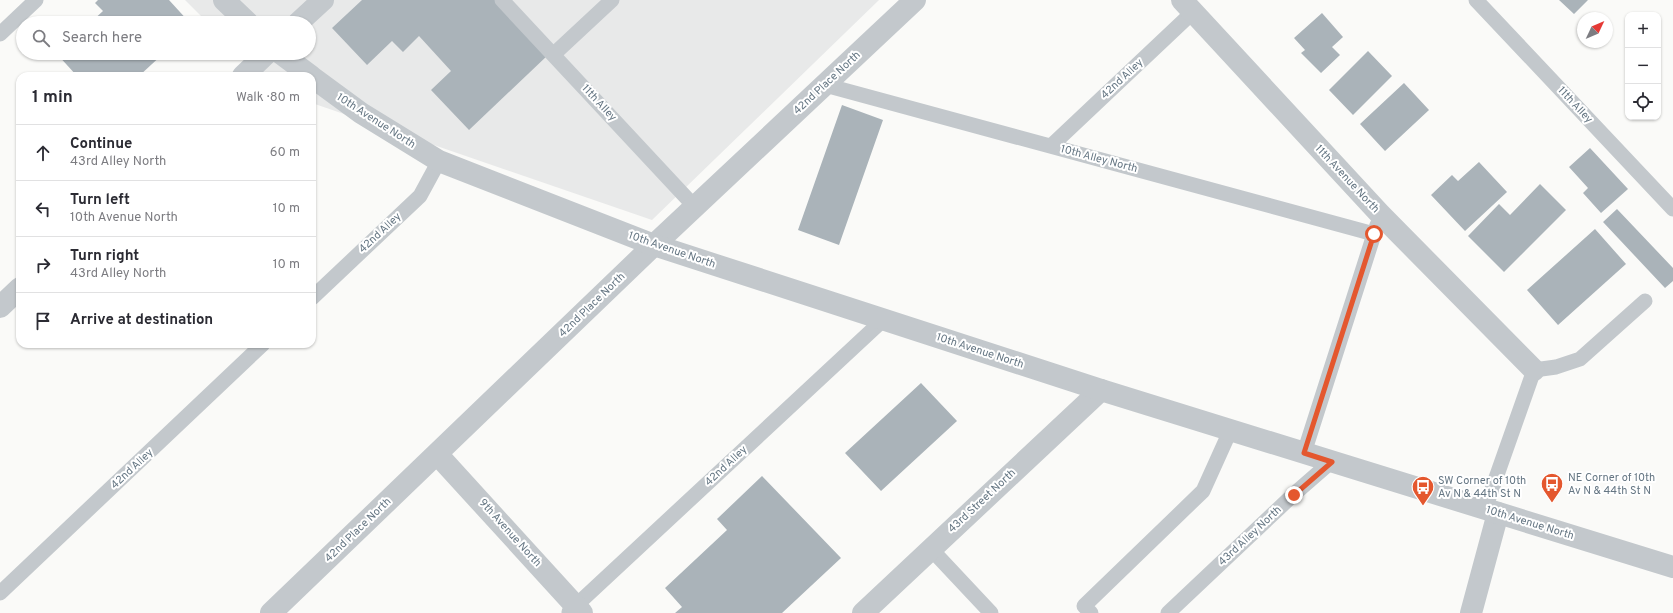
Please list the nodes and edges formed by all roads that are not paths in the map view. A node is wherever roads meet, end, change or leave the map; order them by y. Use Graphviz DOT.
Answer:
graph roads {
  1 [pos="36,0"];
  2 [pos="224,0"];
  3 [pos="323,0"];
  4 [pos="502,0"];
  5 [pos="612,0"];
  6 [pos="914,0"];
  7 [pos="1476,0"];
  8 [pos="1188,6"];
  9 [pos="19,16"];
  10 [pos="241,16"];
  11 [pos="306,16"];
  12 [pos="16,19"];
  13 [pos="0,34"];
  14 [pos="554,54"];
  15 [pos="260,60"];
  16 [pos="290,60"];
  17 [pos="247,72"];
  18 [pos="306,72"];
  19 [pos="316,79"];
  20 [pos="825,85"];
  21 [pos="1051,146"];
  22 [pos="439,161"];
  23 [pos="695,207"];
  24 [pos="1673,209"];
  25 [pos="1377,224"];
  26 [pos="654,245"];
  27 [pos="16,292"];
  28 [pos="316,294"];
  29 [pos="1645,301"];
  30 [pos="0,307"];
  31 [pos="883,320"];
  32 [pos="259,348"];
  33 [pos="1534,370"];
  34 [pos="1101,390"];
  35 [pos="1231,429"];
  36 [pos="1304,453"];
  37 [pos="437,454"];
  38 [pos="1332,462"];
  39 [pos="1491,511"];
  40 [pos="931,549"];
  41 [pos="1673,567"];
  42 [pos="0,593"];
  43 [pos="575,611"];
  44 [pos="271,613"];
  45 [pos="863,613"];
  46 [pos="991,613"];
  47 [pos="1091,613"];
  48 [pos="1168,613"];
  49 [pos="1471,613"];
  1 -- 9 [label="lane"];
  2 -- 10 [label="street"];
  3 -- 11 [label="street"];
  4 -- 14 [label="lane, 11th Alley"];
  5 -- 14 [label="lane"];
  6 -- 20 [label="street, 42nd Place North"];
  7 -- 24 [label="lane, 11th Alley"];
  8 -- 21 [label="lane, 42nd Alley"];
  8 -- 25 [label="street, 11th Avenue North"];
  12 -- 13 [label="lane"];
  14 -- 23 [label="lane, 11th Alley"];
  15 -- 17 [label="street"];
  16 -- 18 [label="street, 10th Avenue North"];
  19 -- 22 [label="street, 10th Avenue North"];
  20 -- 21 [label="lane, 10th Alley North"];
  20 -- 23 [label="street, 42nd Place North"];
  21 -- 25 [label="lane, 10th Alley North"];
  22 -- 26 [label="street, 10th Avenue North"];
  22 -- 28 [label="lane, 42nd Alley"];
  23 -- 26 [label="street, 42nd Place North"];
  25 -- 33 [label="street, 11th Avenue North"];
  25 -- 36 [label="lane"];
  26 -- 31 [label="street, 10th Avenue North"];
  26 -- 37 [label="street, 42nd Place North"];
  27 -- 30 [label="street"];
  29 -- 33 [label="lane"];
  31 -- 34 [label="street, 10th Avenue North"];
  31 -- 43 [label="lane, 42nd Alley"];
  32 -- 42 [label="lane, 42nd Alley"];
  33 -- 39 [label="lane"];
  34 -- 35 [label="street, 10th Avenue North"];
  34 -- 40 [label="street, 43rd Street North"];
  35 -- 36 [label="street, 10th Avenue North"];
  35 -- 47 [label="lane"];
  36 -- 38 [label="street, 10th Avenue North"];
  37 -- 43 [label="street, 9th Avenue North"];
  37 -- 44 [label="street, 42nd Place North"];
  38 -- 39 [label="street, 10th Avenue North"];
  38 -- 48 [label="lane, 43rd Alley North"];
  39 -- 41 [label="street, 10th Avenue North"];
  39 -- 49 [label="street"];
  40 -- 45 [label="street, 43rd Street North"];
  40 -- 46 [label="lane"];
}
